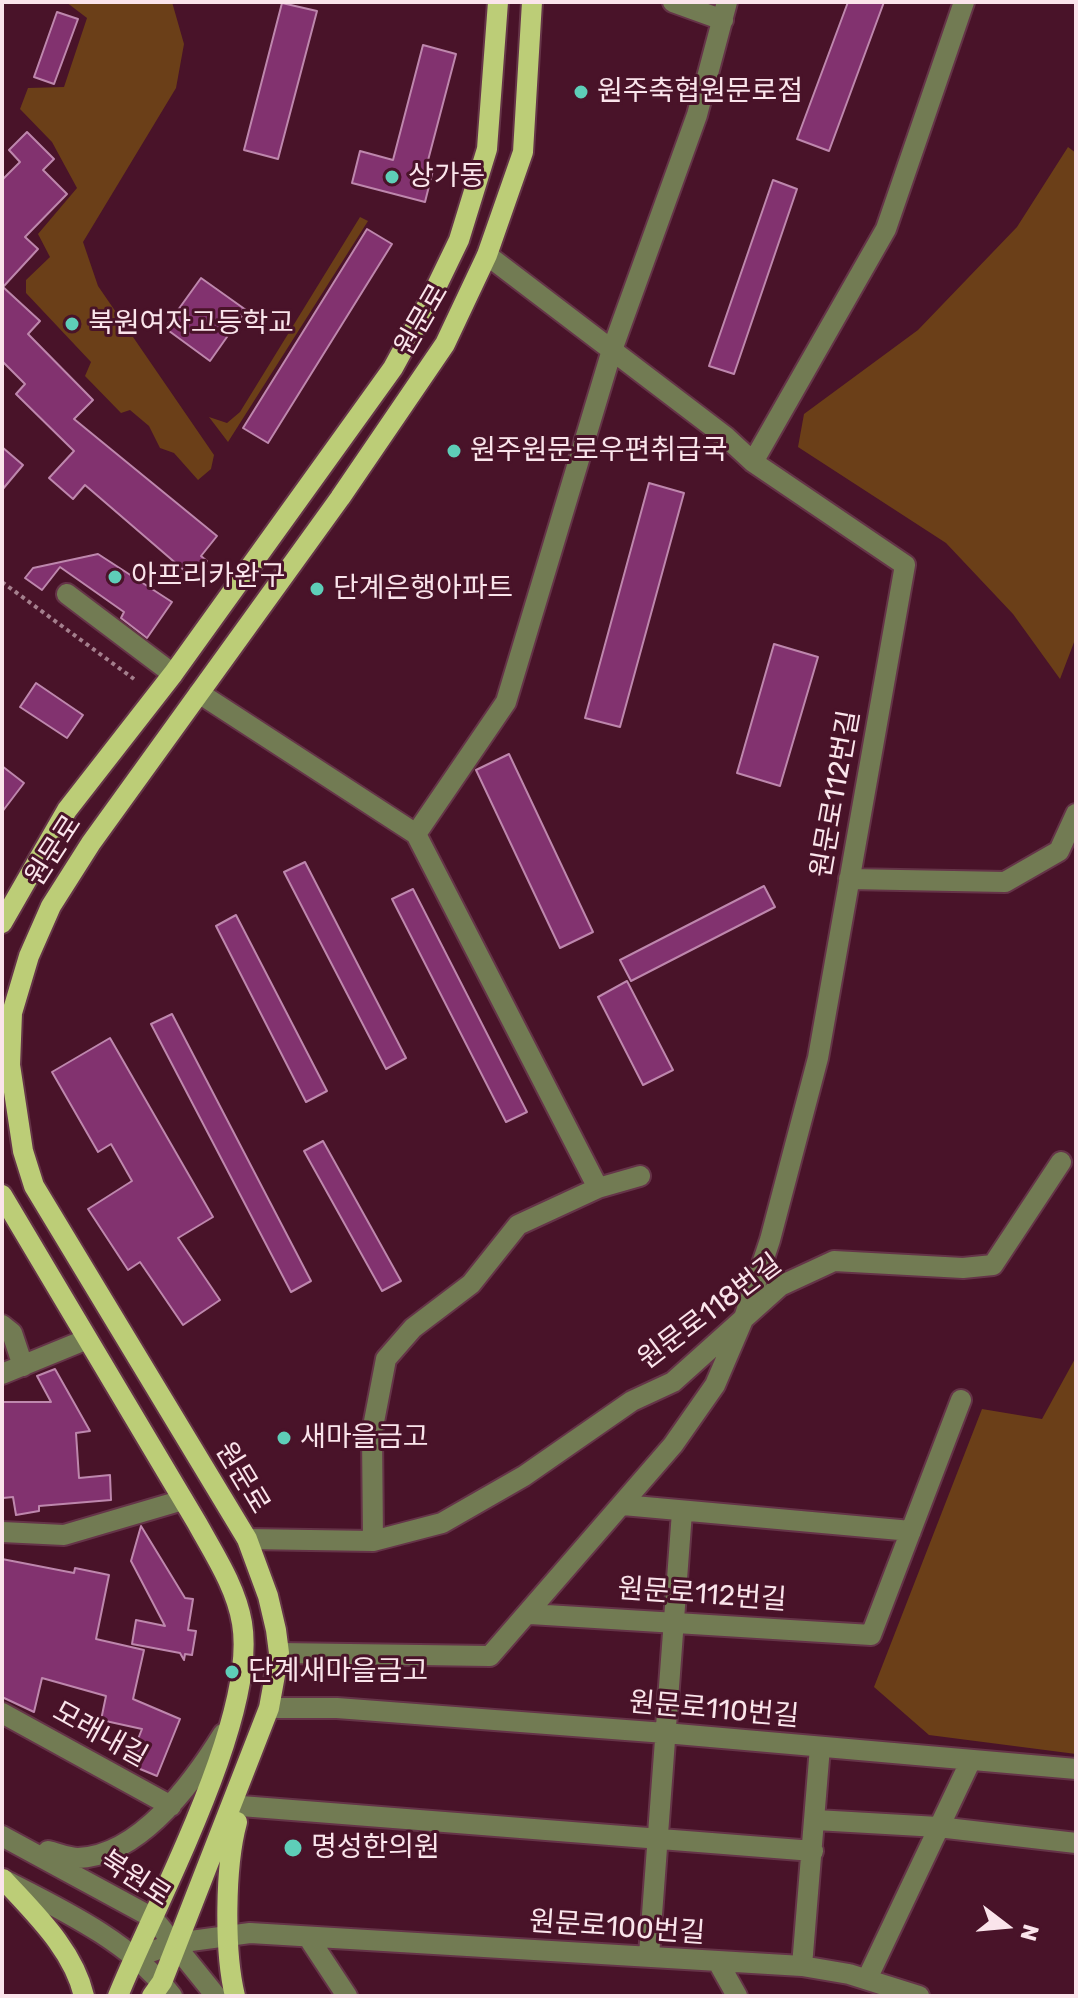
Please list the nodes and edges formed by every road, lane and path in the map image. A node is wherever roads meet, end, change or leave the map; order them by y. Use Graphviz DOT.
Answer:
graph roads {
  1 [pos="498,2"];
  2 [pos="532,2"];
  3 [pos="673,2"];
  4 [pos="964,2"];
  5 [pos="725,11"];
  6 [pos="459,240"];
  7 [pos="487,255"];
  8 [pos="612,350"];
  9 [pos="753,462"];
  10 [pos="2,582"];
  11 [pos="67,594"];
  12 [pos="173,674"];
  13 [pos="134,679"];
  14 [pos="199,693"];
  15 [pos="1076,814"];
  16 [pos="416,834"];
  17 [pos="849,879"];
  18 [pos="2,923"];
  19 [pos="7,1086"];
  20 [pos="1061,1162"];
  21 [pos="640,1176"];
  22 [pos="598,1188"];
  23 [pos="2,1195"];
  24 [pos="745,1315"];
  25 [pos="2,1325"];
  26 [pos="85,1340"];
  27 [pos="23,1366"];
  28 [pos="2,1374"];
  29 [pos="961,1400"];
  30 [pos="183,1500"];
  31 [pos="623,1505"];
  32 [pos="682,1512"];
  33 [pos="911,1531"];
  34 [pos="2,1532"];
  35 [pos="247,1539"];
  36 [pos="373,1541"];
  37 [pos="530,1614"];
  38 [pos="674,1620"];
  39 [pos="279,1653"];
  40 [pos="269,1708"];
  41 [pos="2,1713"];
  42 [pos="227,1728"];
  43 [pos="665,1733"];
  44 [pos="820,1747"];
  45 [pos="254,1751"];
  46 [pos="971,1760"];
  47 [pos="1076,1769"];
  48 [pos="171,1806"];
  49 [pos="241,1806"];
  50 [pos="816,1820"];
  51 [pos="938,1827"];
  52 [pos="655,1838"];
  53 [pos="9,1840"];
  54 [pos="1076,1843"];
  55 [pos="813,1851"];
  56 [pos="2,1879"];
  57 [pos="153,1918"];
  58 [pos="229,1935"];
  59 [pos="308,1937"];
  60 [pos="176,1943"];
  61 [pos="649,1955"];
  62 [pos="133,1958"];
  63 [pos="718,1962"];
  64 [pos="802,1966"];
  65 [pos="867,1979"];
  66 [pos="162,1991"];
  67 [pos="84,1996"];
  68 [pos="118,1996"];
  69 [pos="216,1996"];
  70 [pos="235,1996"];
  71 [pos="347,1996"];
  72 [pos="737,1996"];
  73 [pos="919,1996"];
  1 -- 6 [label="main road, 원문로"];
  2 -- 7 [label="main road, 원문로"];
  3 -- 5 [label="street"];
  4 -- 9 [label="street"];
  5 -- 8 [label="street"];
  6 -- 7 [label="main road"];
  6 -- 12 [label="main road, 원문로"];
  7 -- 8 [label="street, 원문로112번길"];
  7 -- 14 [label="main road, 원문로"];
  8 -- 9 [label="street, 원문로112번길"];
  8 -- 16 [label="street"];
  9 -- 17 [label="street, 원문로112번길"];
  10 -- 13 [label="path"];
  11 -- 12 [label="street"];
  12 -- 14 [label="main road"];
  12 -- 18 [label="main road, 원문로"];
  14 -- 16 [label="street"];
  14 -- 19 [label="main road, 원문로"];
  15 -- 17 [label="street"];
  16 -- 22 [label="street"];
  17 -- 24 [label="street, 원문로112번길"];
  19 -- 35 [label="main road, 원문로"];
  20 -- 24 [label="street, 원문로118번길"];
  21 -- 22 [label="street"];
  22 -- 36 [label="street"];
  23 -- 26 [label="main road"];
  24 -- 31 [label="street, 원문로112번길"];
  24 -- 36 [label="street, 원문로118번길"];
  25 -- 27 [label="street"];
  26 -- 27 [label="street"];
  26 -- 30 [label="main road"];
  27 -- 28 [label="street"];
  29 -- 33 [label="street"];
  30 -- 34 [label="street"];
  30 -- 42 [label="main road"];
  31 -- 32 [label="street"];
  31 -- 37 [label="street, 원문로112번길"];
  32 -- 33 [label="street"];
  32 -- 38 [label="street"];
  33 -- 38 [label="street, 원문로112번길"];
  35 -- 36 [label="street, 원문로118번길"];
  35 -- 39 [label="main road, 원문로"];
  37 -- 38 [label="street, 원문로112번길"];
  37 -- 39 [label="street, 원문로112번길"];
  38 -- 43 [label="street"];
  39 -- 40 [label="main road, 원문로"];
  40 -- 43 [label="street, 원문로110번길"];
  40 -- 45 [label="main road, 원문로"];
  41 -- 48 [label="street, 모래내길"];
  42 -- 48 [label="street"];
  42 -- 57 [label="main road"];
  43 -- 44 [label="street, 원문로110번길"];
  43 -- 52 [label="street"];
  44 -- 46 [label="street"];
  44 -- 50 [label="street, 원문로110번길"];
  45 -- 49 [label="main road"];
  45 -- 60 [label="main road, 원문로"];
  46 -- 47 [label="street"];
  46 -- 51 [label="street"];
  48 -- 53 [label="street"];
  49 -- 52 [label="street"];
  49 -- 58 [label="main road"];
  50 -- 51 [label="street"];
  50 -- 55 [label="street, 원문로110번길"];
  51 -- 54 [label="street"];
  51 -- 65 [label="street"];
  52 -- 55 [label="street"];
  52 -- 61 [label="street"];
  53 -- 57 [label="street, 북원로"];
  55 -- 64 [label="street, 원문로110번길"];
  56 -- 62 [label="street"];
  56 -- 67 [label="main road"];
  57 -- 60 [label="street, 북원로"];
  57 -- 62 [label="main road"];
  58 -- 59 [label="street, 원문로100번길"];
  58 -- 60 [label="street, 원문로100번길"];
  58 -- 70 [label="main road"];
  59 -- 61 [label="street, 원문로100번길"];
  59 -- 71 [label="street"];
  60 -- 62 [label="street, 원문로100번길"];
  60 -- 66 [label="main road, 원문로"];
  60 -- 69 [label="street, 북원로"];
  61 -- 63 [label="street, 원문로100번길"];
  62 -- 66 [label="street"];
  62 -- 68 [label="main road"];
  63 -- 64 [label="street, 원문로100번길"];
  63 -- 72 [label="street"];
  64 -- 65 [label="street, 원문로100번길"];
  65 -- 73 [label="street, 원문로100번길"];
}
